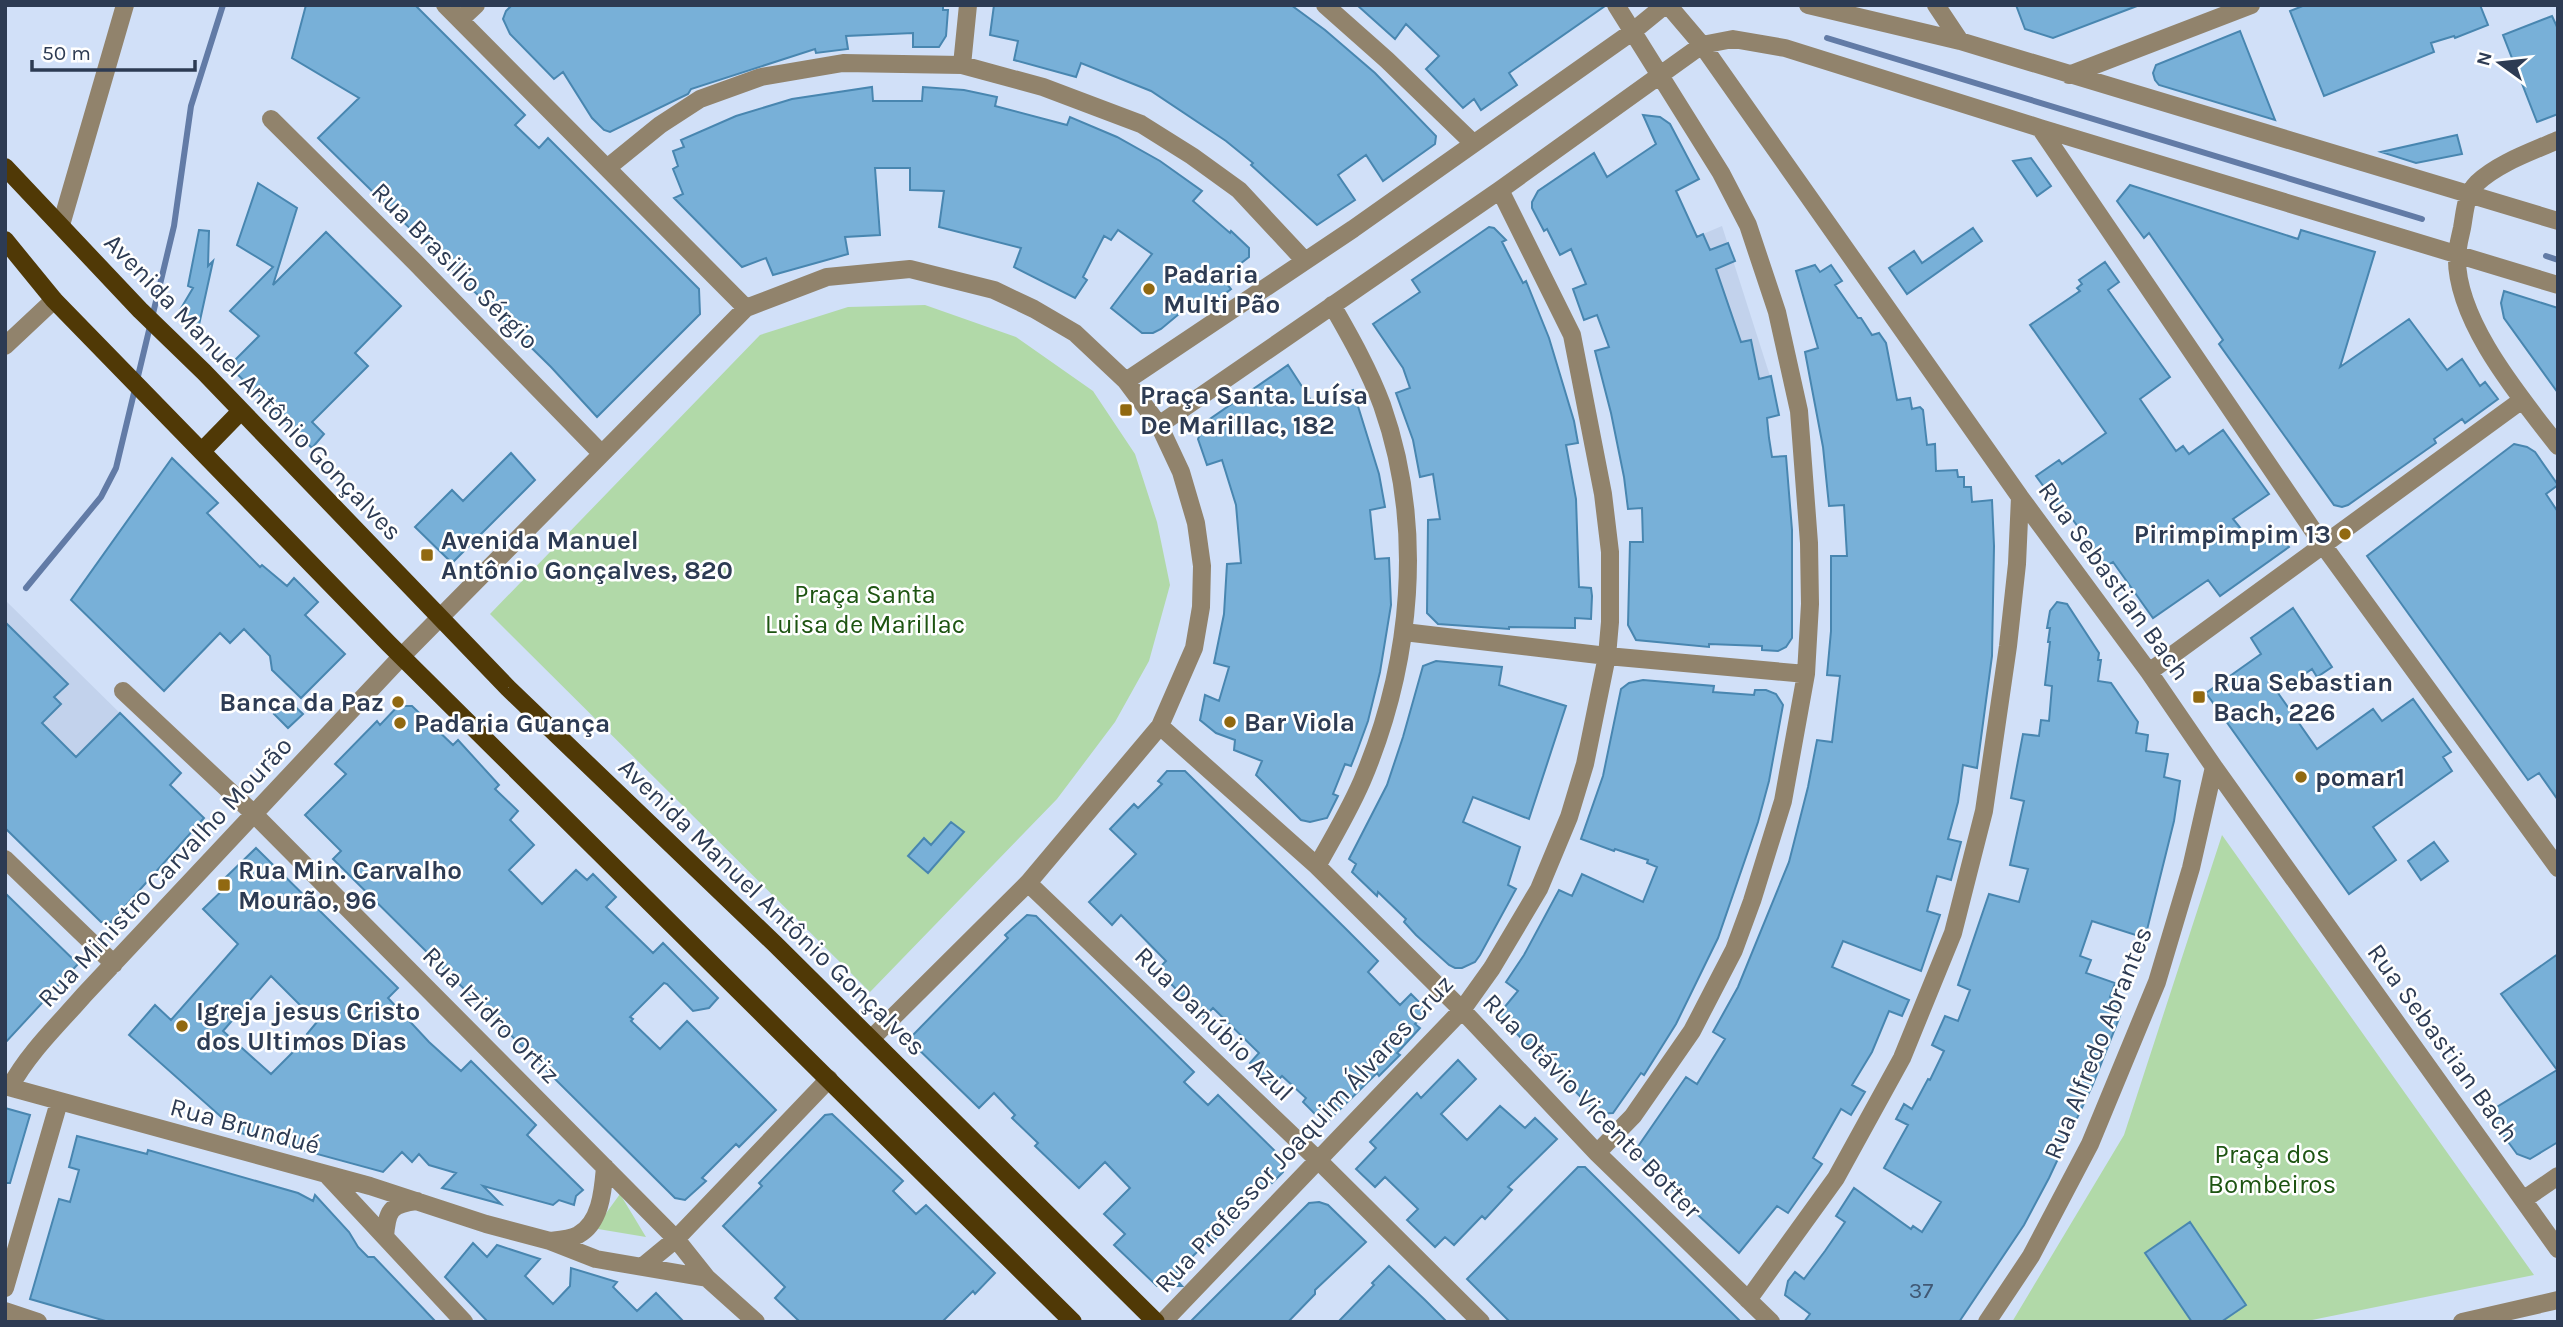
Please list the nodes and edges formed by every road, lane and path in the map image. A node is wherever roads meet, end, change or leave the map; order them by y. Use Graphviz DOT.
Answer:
graph roads {
  1 [pos="125,5"];
  2 [pos="445,5"];
  3 [pos="476,5"];
  4 [pos="968,5"];
  5 [pos="1325,5"];
  6 [pos="1616,5"];
  7 [pos="1667,5"];
  8 [pos="1808,5"];
  9 [pos="1936,5"];
  10 [pos="2251,5"];
  11 [pos="460,20"];
  12 [pos="1632,32"];
  13 [pos="1960,41"];
  14 [pos="1702,46"];
  15 [pos="962,65"];
  16 [pos="2069,75"];
  17 [pos="1659,77"];
  18 [pos="271,118"];
  19 [pos="2040,128"];
  20 [pos="2558,140"];
  21 [pos="1473,143"];
  22 [pos="5,167"];
  23 [pos="607,168"];
  24 [pos="1500,190"];
  25 [pos="2468,194"];
  26 [pos="2558,222"];
  27 [pos="61,225"];
  28 [pos="7,244"];
  29 [pos="2457,255"];
  30 [pos="1305,261"];
  31 [pos="2558,285"];
  32 [pos="54,300"];
  33 [pos="1332,305"];
  34 [pos="746,308"];
  35 [pos="5,346"];
  36 [pos="1126,381"];
  37 [pos="2522,400"];
  38 [pos="241,411"];
  39 [pos="1159,425"];
  40 [pos="2558,446"];
  41 [pos="202,451"];
  42 [pos="601,453"];
  43 [pos="2020,497"];
  44 [pos="2323,545"];
  45 [pos="441,618"];
  46 [pos="1404,632"];
  47 [pos="402,656"];
  48 [pos="1607,656"];
  49 [pos="2149,672"];
  50 [pos="1806,674"];
  51 [pos="122,691"];
  52 [pos="1160,726"];
  53 [pos="2214,767"];
  54 [pos="254,814"];
  55 [pos="5,859"];
  56 [pos="1317,866"];
  57 [pos="2558,868"];
  58 [pos="1028,883"];
  59 [pos="114,964"];
  60 [pos="1462,1010"];
  61 [pos="871,1039"];
  62 [pos="829,1079"];
  63 [pos="8,1086"];
  64 [pos="59,1102"];
  65 [pos="1597,1153"];
  66 [pos="1318,1160"];
  67 [pos="605,1167"];
  68 [pos="328,1176"];
  69 [pos="2558,1176"];
  70 [pos="2523,1200"];
  71 [pos="417,1201"];
  72 [pos="385,1237"];
  73 [pos="676,1239"];
  74 [pos="550,1241"];
  75 [pos="2558,1249"];
  76 [pos="642,1267"];
  77 [pos="707,1278"];
  78 [pos="5,1288"];
  79 [pos="1748,1300"];
  80 [pos="2558,1300"];
  81 [pos="5,1311"];
  82 [pos="38,1322"];
  83 [pos="464,1322"];
  84 [pos="756,1322"];
  85 [pos="1073,1322"];
  86 [pos="1156,1322"];
  87 [pos="1163,1322"];
  88 [pos="1481,1322"];
  89 [pos="1771,1322"];
  90 [pos="1987,1322"];
  91 [pos="2462,1322"];
  1 -- 27 [label="street"];
  2 -- 11 [label="street"];
  3 -- 11 [label="street"];
  4 -- 15 [label="street"];
  5 -- 21 [label="street"];
  6 -- 12 [label="street"];
  7 -- 12 [label="street"];
  7 -- 14 [label="street, Rua Sebastian Bach"];
  8 -- 13 [label="street"];
  9 -- 13 [label="street"];
  10 -- 16 [label="street"];
  11 -- 23 [label="street"];
  12 -- 17 [label="street"];
  12 -- 21 [label="street"];
  13 -- 16 [label="street"];
  14 -- 17 [label="street"];
  14 -- 19 [label="street"];
  14 -- 43 [label="street, Rua Sebastian Bach"];
  15 -- 23 [label="street"];
  15 -- 30 [label="street"];
  16 -- 25 [label="street"];
  17 -- 24 [label="street"];
  17 -- 50 [label="street"];
  18 -- 42 [label="street, Rua Brasilio Sérgio"];
  19 -- 29 [label="street"];
  19 -- 44 [label="street"];
  20 -- 25 [label="street"];
  21 -- 30 [label="street"];
  22 -- 27 [label="main road, Avenida Manuel Antônio Gonçalves"];
  23 -- 34 [label="street"];
  24 -- 33 [label="street"];
  24 -- 48 [label="street, Rua Professor Joaquim Álvares Cruz"];
  25 -- 26 [label="street"];
  25 -- 29 [label="street"];
  27 -- 38 [label="main road, Avenida Manuel Antônio Gonçalves"];
  28 -- 32 [label="main road"];
  29 -- 31 [label="street"];
  29 -- 37 [label="street"];
  30 -- 36 [label="street"];
  32 -- 35 [label="street"];
  32 -- 41 [label="main road"];
  33 -- 39 [label="street"];
  33 -- 46 [label="street"];
  34 -- 36 [label="street"];
  34 -- 42 [label="street, Rua Ministro Carvalho Mourão"];
  36 -- 39 [label="street"];
  37 -- 40 [label="street"];
  37 -- 44 [label="street"];
  38 -- 41 [label="main road"];
  38 -- 45 [label="main road, Avenida Manuel Antônio Gonçalves"];
  39 -- 52 [label="street"];
  41 -- 47 [label="main road"];
  42 -- 45 [label="street, Rua Ministro Carvalho Mourão"];
  43 -- 49 [label="street, Rua Sebastian Bach"];
  43 -- 79 [label="street"];
  44 -- 49 [label="street"];
  44 -- 57 [label="street"];
  45 -- 47 [label="street, Rua Ministro Carvalho Mourão"];
  45 -- 61 [label="main road, Avenida Manuel Antônio Gonçalves"];
  46 -- 48 [label="street"];
  46 -- 56 [label="street"];
  47 -- 54 [label="street, Rua Ministro Carvalho Mourão"];
  47 -- 62 [label="main road"];
  48 -- 50 [label="street"];
  48 -- 60 [label="street, Rua Professor Joaquim Álvares Cruz"];
  49 -- 53 [label="street, Rua Sebastian Bach"];
  50 -- 65 [label="street"];
  51 -- 54 [label="street, Rua Izidro Ortiz"];
  52 -- 56 [label="street, Rua Otávio Vicente Botter"];
  52 -- 58 [label="street"];
  53 -- 70 [label="street, Rua Sebastian Bach"];
  53 -- 90 [label="street, Rua Alfredo Abrantes"];
  54 -- 59 [label="street, Rua Ministro Carvalho Mourão"];
  54 -- 67 [label="street, Rua Izidro Ortiz"];
  55 -- 59 [label="street"];
  56 -- 60 [label="street, Rua Otávio Vicente Botter"];
  58 -- 61 [label="street"];
  58 -- 66 [label="street, Rua Danúbio Azul"];
  59 -- 63 [label="street, Rua Ministro Carvalho Mourão"];
  60 -- 65 [label="street, Rua Otávio Vicente Botter"];
  60 -- 66 [label="street, Rua Professor Joaquim Álvares Cruz"];
  61 -- 86 [label="main road, Avenida Manuel Antônio Gonçalves"];
  62 -- 73 [label="street"];
  62 -- 85 [label="main road"];
  63 -- 64 [label="street, Rua Brundué"];
  64 -- 68 [label="street, Rua Brundué"];
  64 -- 78 [label="street"];
  65 -- 79 [label="street, Rua Otávio Vicente Botter"];
  66 -- 87 [label="street, Rua Professor Joaquim Álvares Cruz"];
  66 -- 88 [label="street, Rua Danúbio Azul"];
  67 -- 73 [label="street, Rua Izidro Ortiz"];
  67 -- 74 [label="street"];
  68 -- 71 [label="street, Rua Brundué"];
  68 -- 72 [label="street"];
  69 -- 70 [label="street"];
  70 -- 75 [label="street, Rua Sebastian Bach"];
  71 -- 72 [label="street"];
  71 -- 74 [label="street, Rua Brundué"];
  72 -- 83 [label="street"];
  73 -- 76 [label="street"];
  73 -- 77 [label="street, Rua Izidro Ortiz"];
  74 -- 76 [label="street, Rua Brundué"];
  76 -- 77 [label="street, Rua Brundué"];
  77 -- 84 [label="street, Rua Izidro Ortiz"];
  79 -- 89 [label="street, Rua Otávio Vicente Botter"];
  80 -- 91 [label="street"];
  81 -- 82 [label="street"];
}
